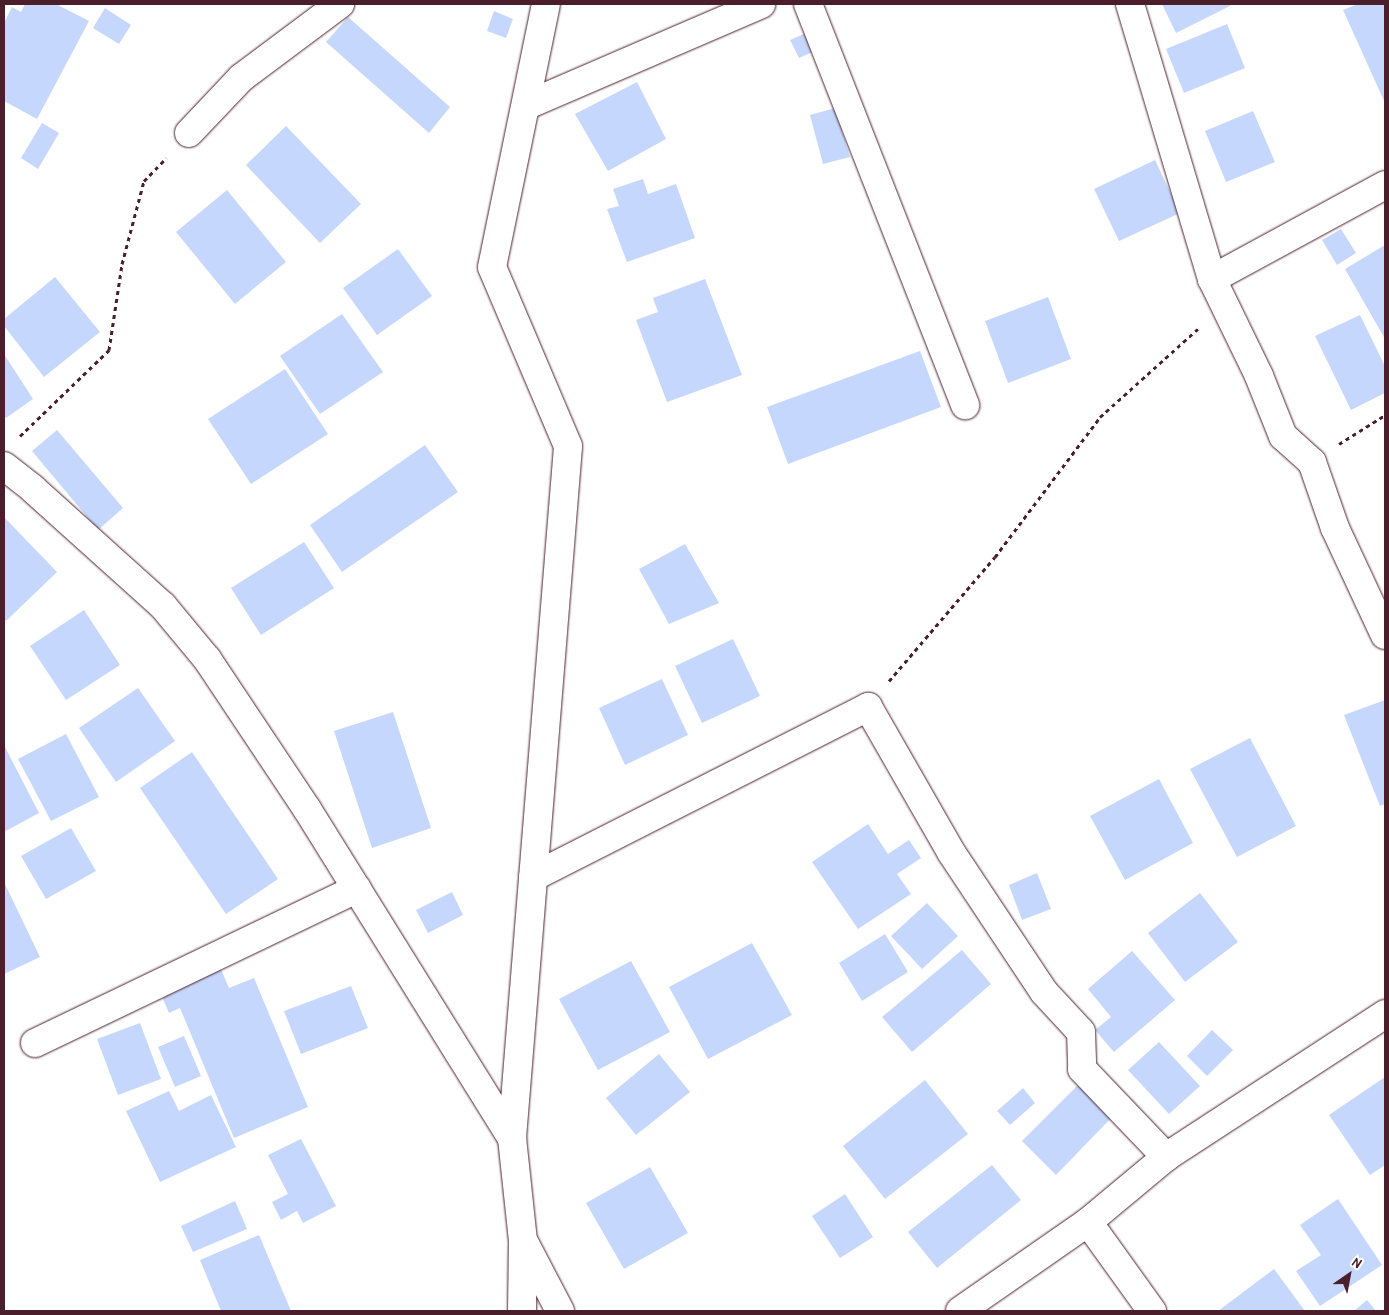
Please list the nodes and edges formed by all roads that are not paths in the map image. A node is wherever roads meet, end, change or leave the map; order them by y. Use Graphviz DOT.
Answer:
graph roads {
  1 [pos="340,4"];
  2 [pos="546,4"];
  3 [pos="761,4"];
  4 [pos="808,4"];
  5 [pos="1130,4"];
  6 [pos="526,106"];
  7 [pos="189,133"];
  8 [pos="1385,186"];
  9 [pos="1212,279"];
  10 [pos="965,405"];
  11 [pos="4,466"];
  12 [pos="1385,635"];
  13 [pos="533,877"];
  14 [pos="357,889"];
  15 [pos="1385,1014"];
  16 [pos="35,1043"];
  17 [pos="512,1138"];
  18 [pos="1166,1157"];
  19 [pos="1088,1222"];
  20 [pos="523,1241"];
  21 [pos="522,1311"];
  22 [pos="560,1311"];
  23 [pos="960,1311"];
  24 [pos="1152,1311"];
  1 -- 7 [label="street"];
  2 -- 6 [label="street"];
  3 -- 6 [label="street"];
  4 -- 10 [label="street"];
  5 -- 9 [label="street"];
  6 -- 13 [label="street"];
  8 -- 9 [label="street"];
  9 -- 12 [label="street"];
  11 -- 14 [label="street"];
  13 -- 17 [label="street"];
  13 -- 18 [label="street"];
  14 -- 16 [label="street"];
  14 -- 17 [label="street"];
  15 -- 18 [label="street"];
  17 -- 20 [label="street"];
  18 -- 19 [label="street"];
  19 -- 23 [label="street"];
  19 -- 24 [label="street"];
  20 -- 21 [label="street"];
  20 -- 22 [label="street"];
}
